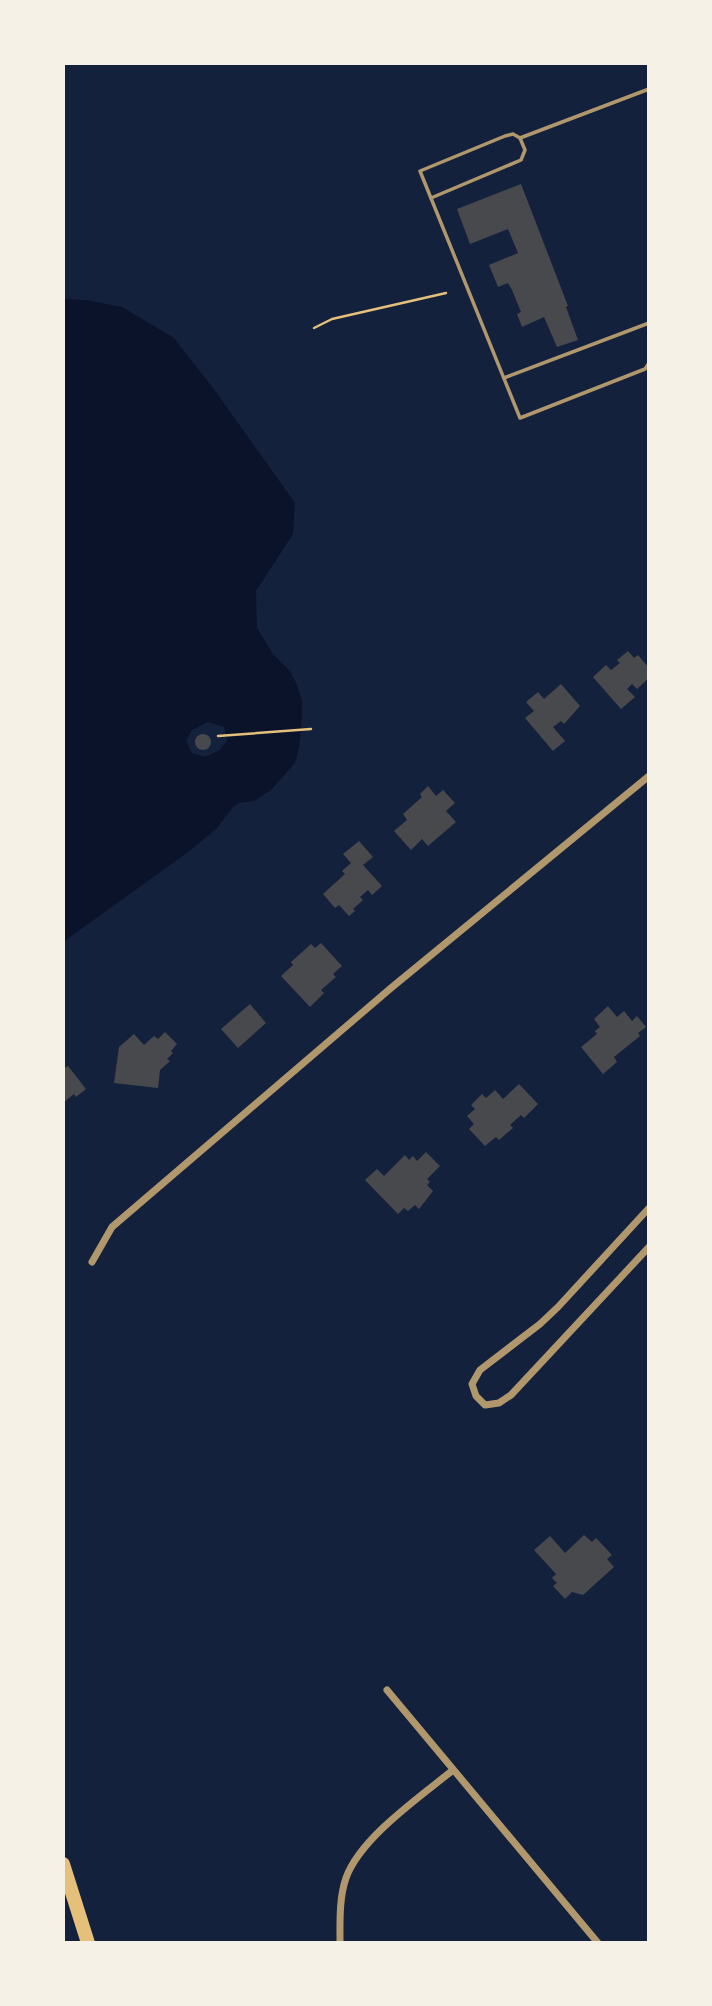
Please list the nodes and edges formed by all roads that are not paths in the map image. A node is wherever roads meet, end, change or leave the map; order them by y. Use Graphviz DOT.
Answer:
graph roads {
  1 [pos="649,89"];
  2 [pos="520,138"];
  3 [pos="431,198"];
  4 [pos="649,323"];
  5 [pos="649,363"];
  6 [pos="504,379"];
  7 [pos="649,776"];
  8 [pos="649,1208"];
  9 [pos="649,1247"];
  10 [pos="92,1262"];
  11 [pos="387,1690"];
  12 [pos="453,1770"];
  13 [pos="63,1864"];
  14 [pos="88,1943"];
  15 [pos="340,1943"];
  16 [pos="598,1943"];
  1 -- 2 [label="lane"];
  2 -- 3 [label="lane"];
  2 -- 3 [label="lane"];
  3 -- 6 [label="lane"];
  4 -- 6 [label="lane"];
  5 -- 6 [label="lane"];
  7 -- 10 [label="street"];
  8 -- 9 [label="street"];
  11 -- 12 [label="street"];
  12 -- 15 [label="street"];
  12 -- 16 [label="street"];
  13 -- 14 [label="highway"];
}
